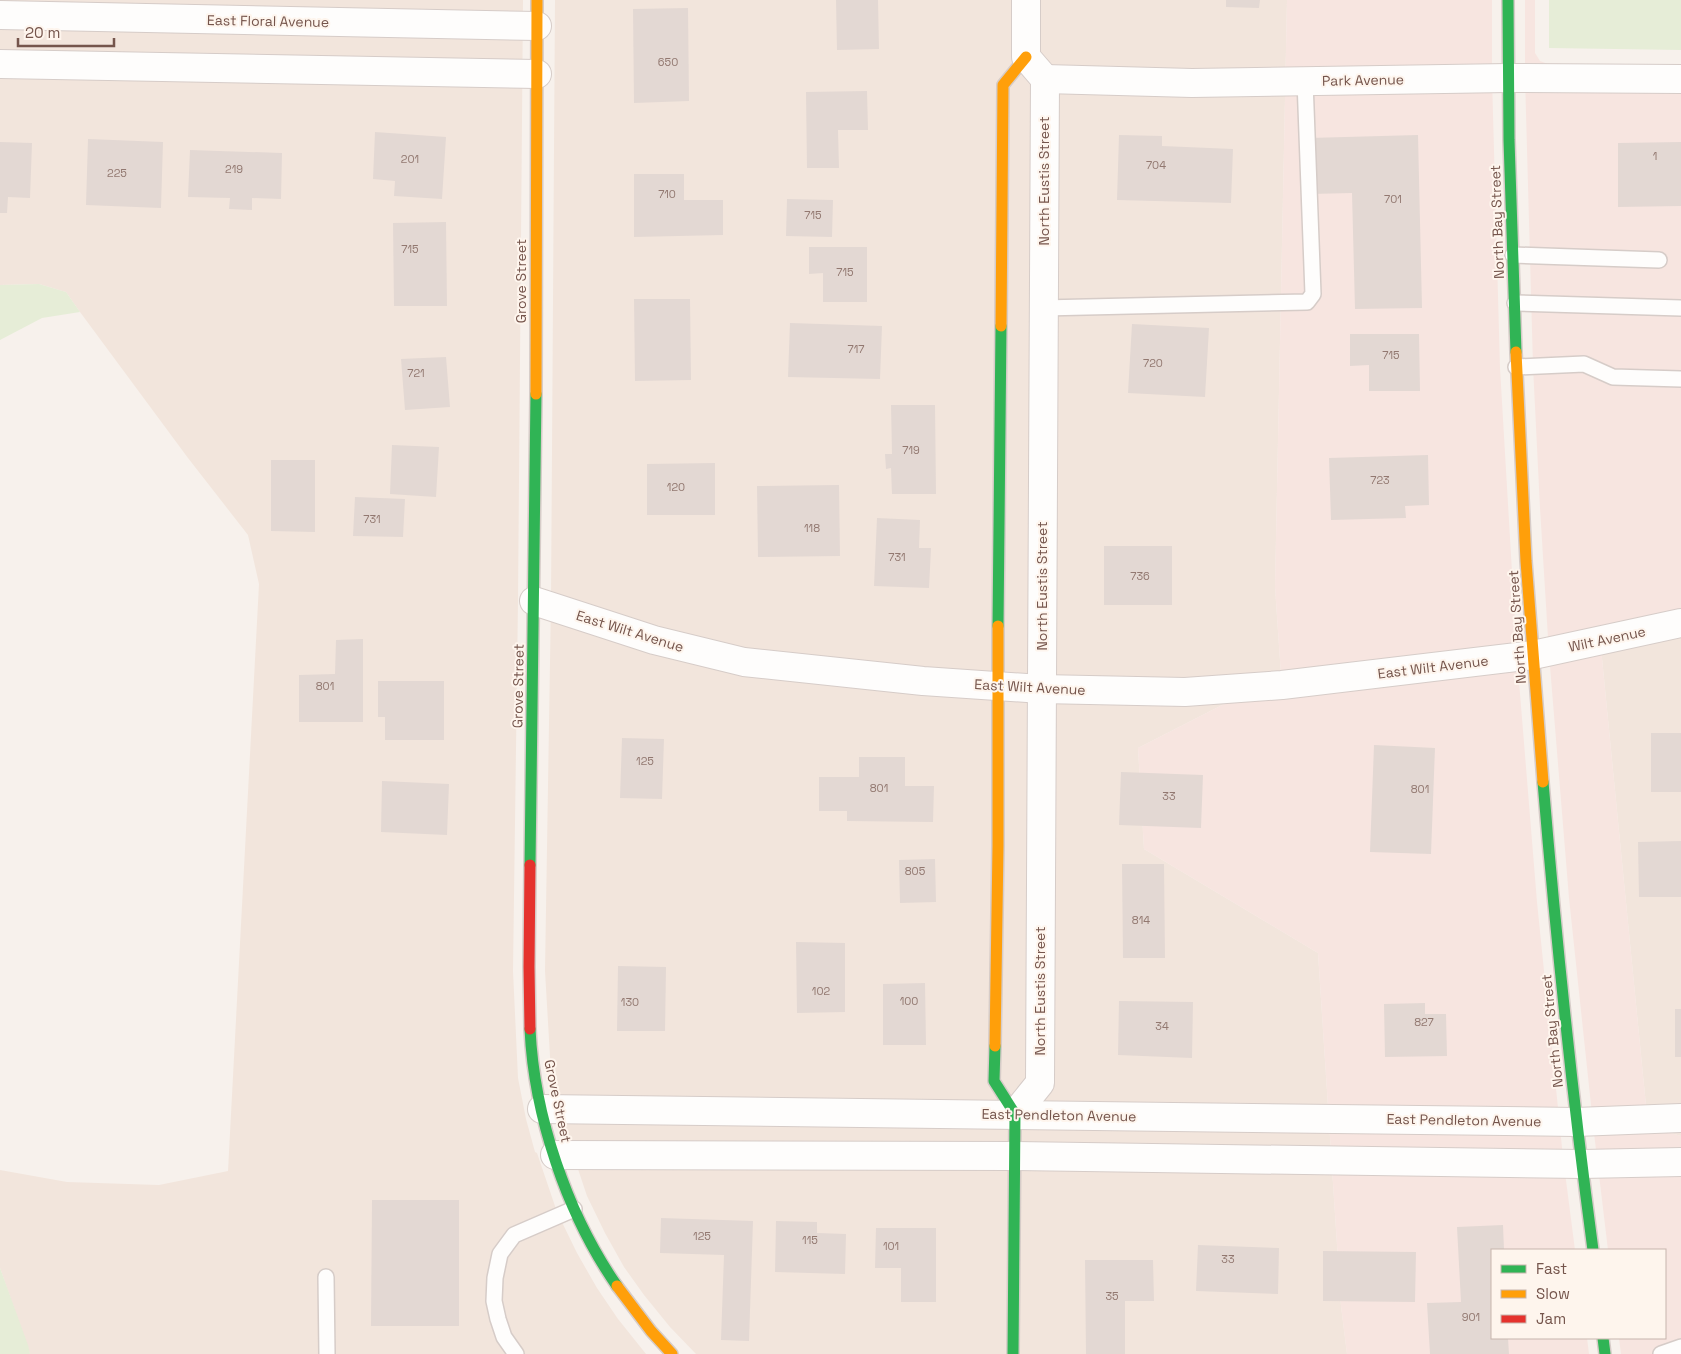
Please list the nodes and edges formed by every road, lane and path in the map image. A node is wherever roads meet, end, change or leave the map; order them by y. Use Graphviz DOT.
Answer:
graph roads {
  1 [pos="1026,0"];
  2 [pos="1508,0"];
  3 [pos="537,13"];
  4 [pos="0,16"];
  5 [pos="1026,57"];
  6 [pos="0,64"];
  7 [pos="537,74"];
  8 [pos="1508,78"];
  9 [pos="1045,79"];
  10 [pos="1681,79"];
  11 [pos="1305,81"];
  12 [pos="1513,255"];
  13 [pos="1659,260"];
  14 [pos="1515,303"];
  15 [pos="1044,308"];
  16 [pos="1681,308"];
  17 [pos="1516,367"];
  18 [pos="1681,379"];
  19 [pos="534,601"];
  20 [pos="1681,623"];
  21 [pos="1533,655"];
  22 [pos="998,686"];
  23 [pos="1041,689"];
  24 [pos="542,1109"];
  25 [pos="1015,1114"];
  26 [pos="1681,1118"];
  27 [pos="1576,1122"];
  28 [pos="555,1155"];
  29 [pos="1015,1156"];
  30 [pos="1681,1162"];
  31 [pos="1582,1164"];
  32 [pos="574,1209"];
  33 [pos="1592,1249"];
  34 [pos="326,1277"];
  35 [pos="1603,1339"];
  36 [pos="1681,1347"];
  37 [pos="664,1350"];
  38 [pos="327,1354"];
  39 [pos="516,1354"];
  40 [pos="1013,1354"];
  41 [pos="1605,1354"];
  42 [pos="1661,1354"];
  1 -- 5 [label="street"];
  2 -- 8 [label="main road, North Bay Street"];
  3 -- 4 [label="street, East Floral Avenue"];
  3 -- 7 [label="main road, Grove Street"];
  5 -- 9 [label="street"];
  5 -- 22 [label="main road"];
  6 -- 7 [label="street"];
  7 -- 19 [label="main road, Grove Street"];
  8 -- 10 [label="street, Park Avenue"];
  8 -- 11 [label="street, Park Avenue"];
  8 -- 12 [label="main road, North Bay Street"];
  9 -- 11 [label="street, Park Avenue"];
  9 -- 15 [label="street, North Eustis Street"];
  11 -- 15 [label="lane"];
  12 -- 13 [label="lane"];
  12 -- 14 [label="main road, North Bay Street"];
  14 -- 16 [label="lane"];
  14 -- 17 [label="main road, North Bay Street"];
  15 -- 23 [label="street, North Eustis Street"];
  17 -- 18 [label="lane"];
  17 -- 21 [label="main road, North Bay Street"];
  19 -- 22 [label="street, East Wilt Avenue"];
  19 -- 24 [label="main road, Grove Street"];
  20 -- 21 [label="street, Wilt Avenue"];
  21 -- 23 [label="street, East Wilt Avenue"];
  21 -- 27 [label="main road, North Bay Street"];
  22 -- 23 [label="street, East Wilt Avenue"];
  22 -- 25 [label="main road"];
  23 -- 25 [label="street, North Eustis Street"];
  24 -- 25 [label="street, East Pendleton Avenue"];
  24 -- 28 [label="main road, Grove Street"];
  25 -- 27 [label="street, East Pendleton Avenue"];
  25 -- 29 [label="main road"];
  26 -- 27 [label="street, East Pendleton Avenue"];
  27 -- 31 [label="main road, North Bay Street"];
  28 -- 29 [label="street"];
  28 -- 32 [label="main road, Grove Street"];
  29 -- 31 [label="street"];
  29 -- 40 [label="main road"];
  30 -- 31 [label="street"];
  31 -- 33 [label="main road, North Bay Street"];
  32 -- 37 [label="main road, Grove Street"];
  32 -- 39 [label="lane"];
  34 -- 38 [label="lane"];
  35 -- 41 [label="main road"];
  36 -- 42 [label="lane"];
}
